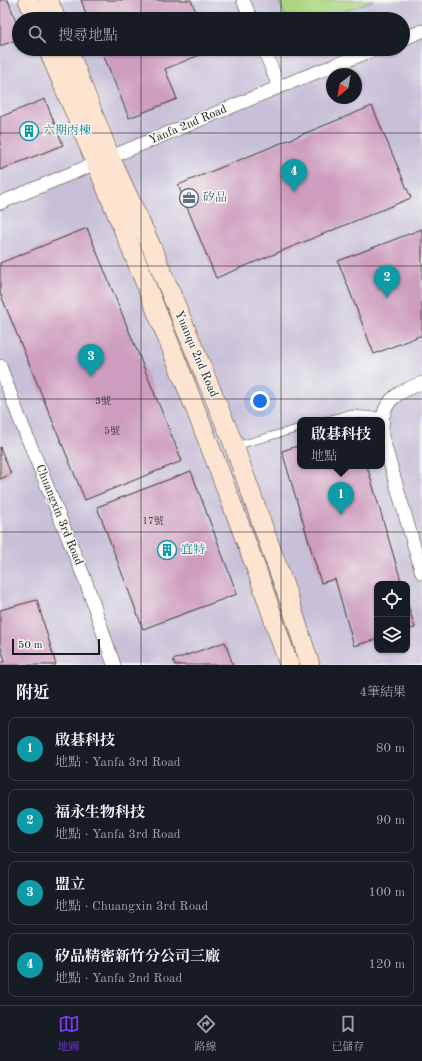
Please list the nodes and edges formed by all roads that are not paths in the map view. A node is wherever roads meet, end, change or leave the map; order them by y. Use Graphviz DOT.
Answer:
graph roads {
  1 [pos="28,0"];
  2 [pos="48,0"];
  3 [pos="243,0"];
  4 [pos="33,12"];
  5 [pos="53,12"];
  6 [pos="248,12"];
  7 [pos="422,31"];
  8 [pos="410,35"];
  9 [pos="52,56"];
  10 [pos="70,56"];
  11 [pos="267,56"];
  12 [pos="358,56"];
  13 [pos="279,87"];
  14 [pos="103,159"];
  15 [pos="0,203"];
  16 [pos="0,366"];
  17 [pos="422,382"];
  18 [pos="383,416"];
  19 [pos="338,417"];
  20 [pos="297,429"];
  21 [pos="234,446"];
  22 [pos="385,446"];
  23 [pos="422,573"];
  24 [pos="114,665"];
  25 [pos="289,665"];
  26 [pos="310,665"];
  1 -- 4 [label="street"];
  2 -- 5 [label="street"];
  3 -- 6 [label="street"];
  7 -- 8 [label="street"];
  9 -- 14 [label="street, Yuanqu 2nd Road"];
  10 -- 14 [label="street, Yuanqu 2nd Road"];
  11 -- 13 [label="street"];
  12 -- 13 [label="street, Yanfa 2nd Road"];
  13 -- 14 [label="street, Yanfa 2nd Road"];
  14 -- 15 [label="street, Yanfa 2nd Road"];
  14 -- 21 [label="street, Yuanqu 2nd Road"];
  14 -- 25 [label="street, Yuanqu 2nd Road"];
  16 -- 24 [label="street, Chuangxin 3rd Road"];
  17 -- 18 [label="street"];
  18 -- 19 [label="lane"];
  20 -- 21 [label="lane"];
  21 -- 26 [label="street, Yuanqu 2nd Road"];
  22 -- 23 [label="street"];
}
